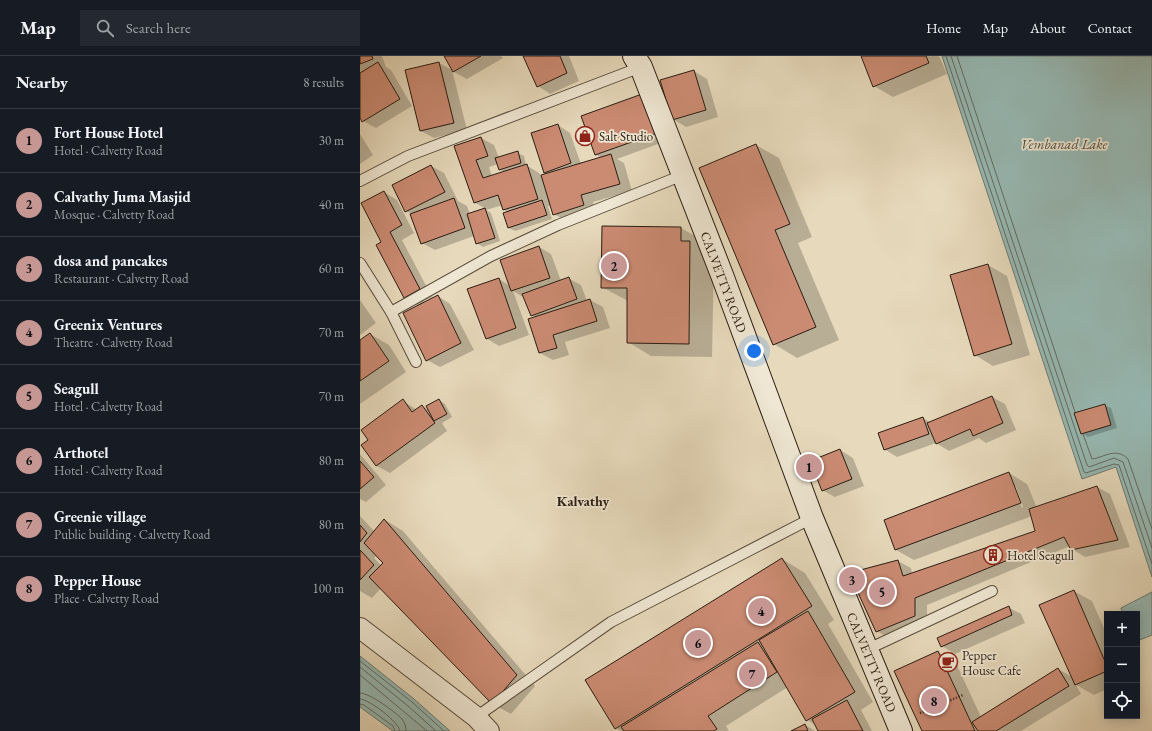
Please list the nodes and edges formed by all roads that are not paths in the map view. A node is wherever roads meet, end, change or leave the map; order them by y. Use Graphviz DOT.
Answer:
graph roads {
  1 [pos="637,62"];
  2 [pos="683,175"];
  3 [pos="360,180"];
  4 [pos="360,263"];
  5 [pos="391,312"];
  6 [pos="416,362"];
  7 [pos="812,518"];
  8 [pos="992,591"];
  9 [pos="360,628"];
  10 [pos="866,650"];
  11 [pos="483,724"];
  12 [pos="900,729"];
  1 -- 2 [label="street, CALVETTY ROAD"];
  1 -- 3 [label="lane"];
  2 -- 5 [label="lane"];
  2 -- 7 [label="street, CALVETTY ROAD"];
  4 -- 5 [label="lane"];
  5 -- 6 [label="lane"];
  7 -- 10 [label="street, CALVETTY ROAD"];
  7 -- 11 [label="lane"];
  8 -- 10 [label="lane"];
  9 -- 11 [label="street"];
  10 -- 12 [label="street, CALVETTY ROAD"];
}
